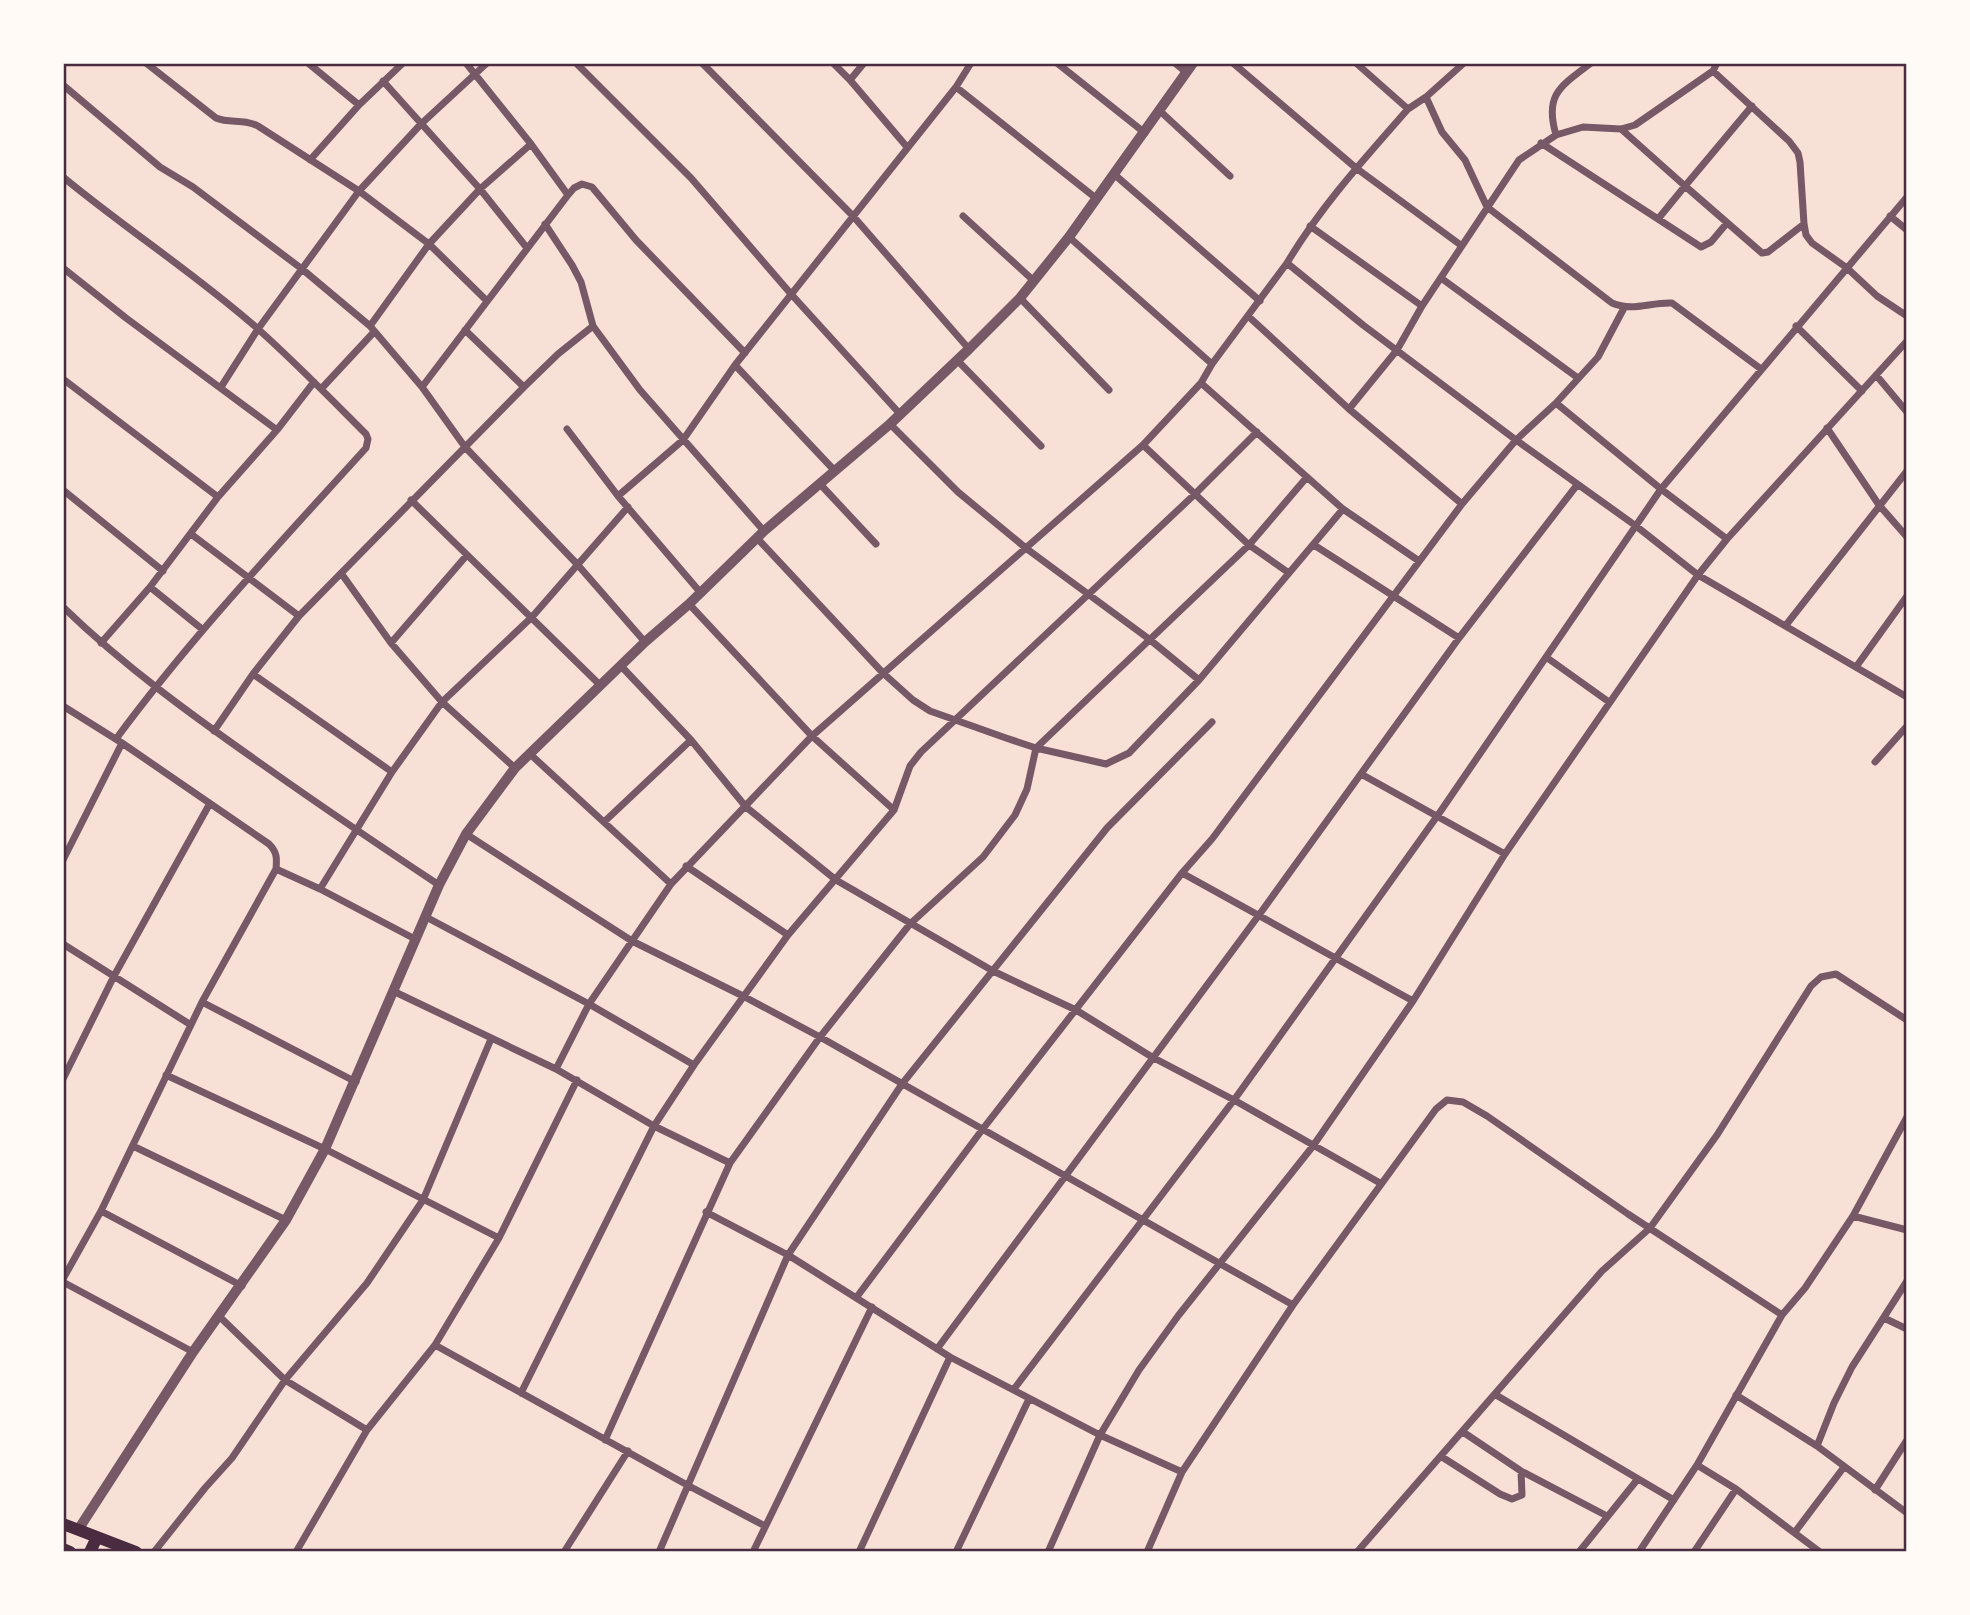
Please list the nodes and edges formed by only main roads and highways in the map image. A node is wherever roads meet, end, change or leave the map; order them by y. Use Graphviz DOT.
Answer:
graph roads {
  1 [pos="63,1524"];
  2 [pos="97,1537"];
  3 [pos="63,1549"];
  4 [pos="70,1552"];
  5 [pos="90,1552"];
  6 [pos="136,1552"];
  1 -- 2 [label="highway"];
  2 -- 5 [label="highway"];
  2 -- 6 [label="highway"];
  3 -- 4 [label="highway"];
}
